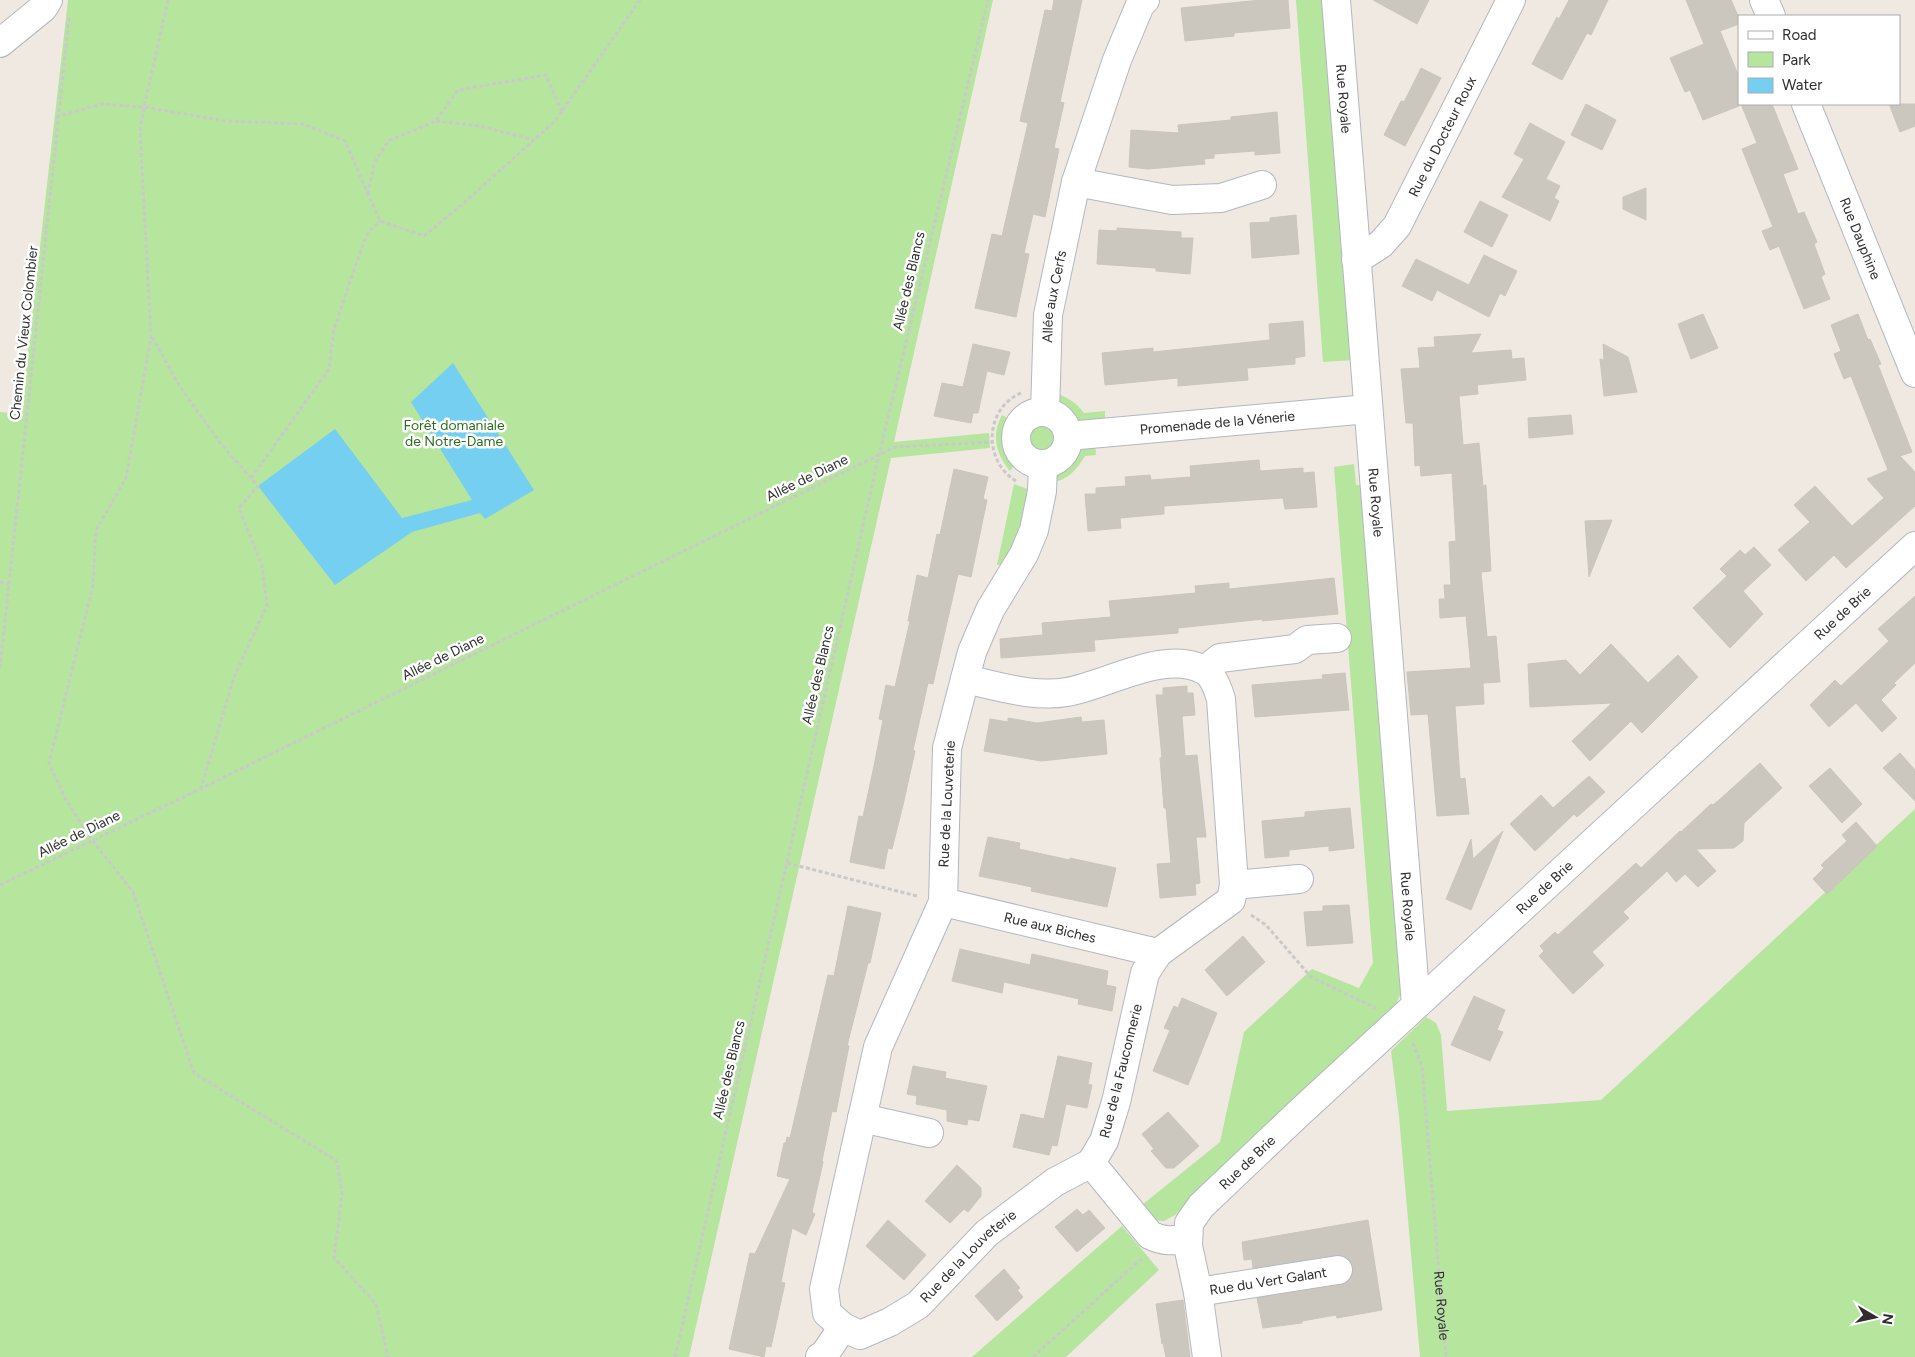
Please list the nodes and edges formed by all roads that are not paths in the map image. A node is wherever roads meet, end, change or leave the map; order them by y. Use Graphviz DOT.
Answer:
graph roads {
  1 [pos="1145,0"];
  2 [pos="1336,0"];
  3 [pos="1511,0"];
  4 [pos="1764,0"];
  5 [pos="59,5"];
  6 [pos="1770,15"];
  7 [pos="0,43"];
  8 [pos="1806,105"];
  9 [pos="1076,182"];
  10 [pos="1262,185"];
  11 [pos="1356,260"];
  12 [pos="1915,373"];
  13 [pos="1045,399"];
  14 [pos="1368,409"];
  15 [pos="1068,436"];
  16 [pos="1042,476"];
  17 [pos="1915,546"];
  18 [pos="1337,638"];
  19 [pos="1205,670"];
  20 [pos="965,679"];
  21 [pos="1299,879"];
  22 [pos="1233,893"];
  23 [pos="943,902"];
  24 [pos="1158,953"];
  25 [pos="1406,1014"];
  26 [pos="862,1118"];
  27 [pos="929,1133"];
  28 [pos="1091,1163"];
  29 [pos="1188,1238"];
  30 [pos="1338,1270"];
  31 [pos="1198,1292"];
  32 [pos="843,1327"];
  33 [pos="820,1357"];
  34 [pos="1207,1357"];
  1 -- 9 [label="street, Allée aux Cerfs"];
  2 -- 11 [label="street, Rue Royale"];
  3 -- 11 [label="street, Rue du Docteur Roux"];
  4 -- 6 [label="street"];
  5 -- 7 [label="street"];
  8 -- 12 [label="street, Rue Dauphine"];
  9 -- 10 [label="street"];
  9 -- 13 [label="street, Allée aux Cerfs"];
  11 -- 14 [label="street, Rue Royale"];
  13 -- 15 [label="street"];
  13 -- 16 [label="street"];
  14 -- 15 [label="street, Promenade de la Vénerie"];
  14 -- 25 [label="street, Rue Royale"];
  15 -- 16 [label="street"];
  16 -- 20 [label="street, Rue de la Louveterie"];
  17 -- 25 [label="street, Rue de Brie"];
  18 -- 19 [label="street"];
  19 -- 20 [label="street"];
  19 -- 22 [label="street"];
  20 -- 23 [label="street, Rue de la Louveterie"];
  21 -- 22 [label="street"];
  22 -- 24 [label="street, Rue de la Fauconnerie"];
  23 -- 24 [label="street, Rue aux Biches"];
  23 -- 26 [label="street, Rue de la Louveterie"];
  24 -- 28 [label="street, Rue de la Fauconnerie"];
  25 -- 29 [label="street, Rue de Brie"];
  26 -- 27 [label="street"];
  26 -- 32 [label="street, Rue de la Louveterie"];
  28 -- 29 [label="street"];
  28 -- 32 [label="street, Rue de la Louveterie"];
  29 -- 31 [label="street, Rue du Vert Galant"];
  30 -- 31 [label="street, Rue du Vert Galant"];
  31 -- 34 [label="street, Rue du Vert Galant"];
  32 -- 33 [label="street"];
}
